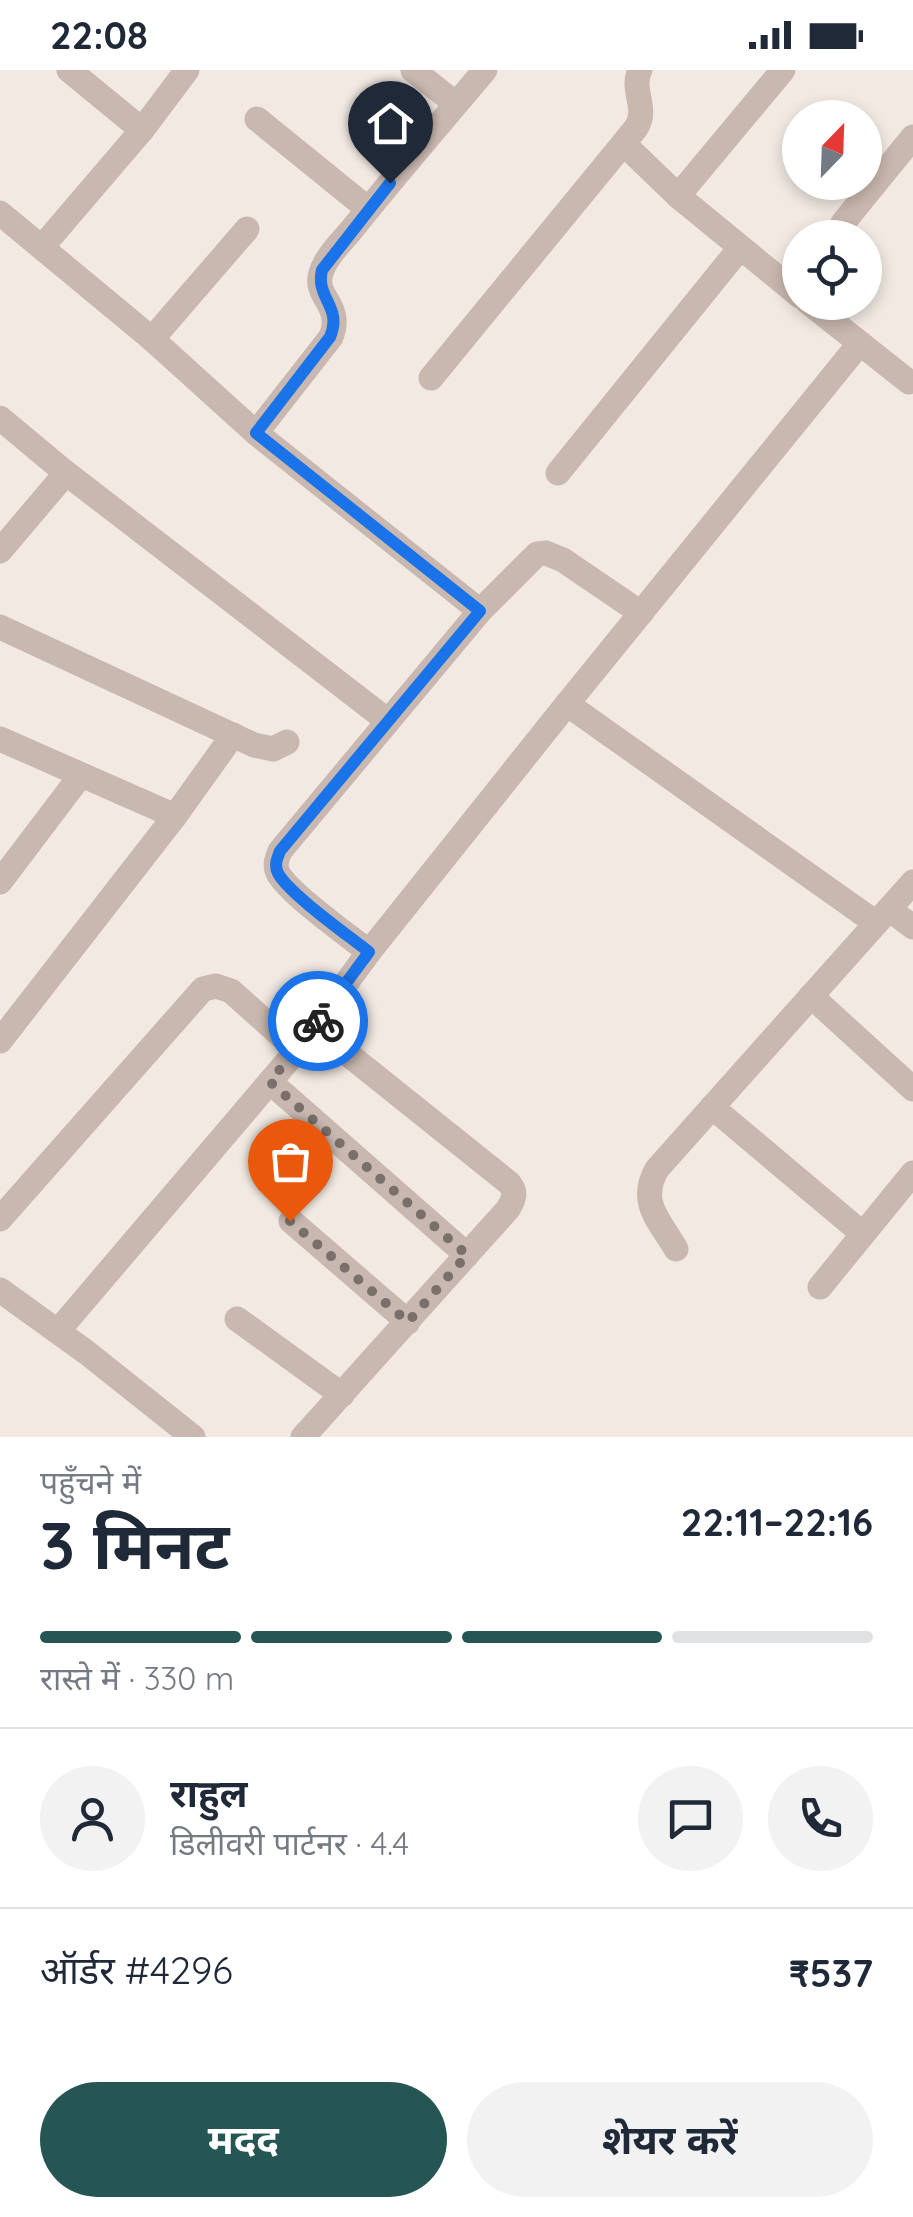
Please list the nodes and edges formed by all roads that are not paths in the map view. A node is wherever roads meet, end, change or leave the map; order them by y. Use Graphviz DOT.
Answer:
graph roads {
  1 [pos="69,70"];
  2 [pos="187,70"];
  3 [pos="413,70"];
  4 [pos="485,70"];
  5 [pos="640,70"];
  6 [pos="783,70"];
  7 [pos="456,104"];
  8 [pos="257,120"];
  9 [pos="142,130"];
  10 [pos="913,137"];
  11 [pos="624,144"];
  12 [pos="678,196"];
  13 [pos="368,210"];
  14 [pos="0,214"];
  15 [pos="846,220"];
  16 [pos="248,229"];
  17 [pos="42,248"];
  18 [pos="740,248"];
  19 [pos="782,282"];
  20 [pos="830,320"];
  21 [pos="152,339"];
  22 [pos="860,344"];
  23 [pos="431,378"];
  24 [pos="909,382"];
  25 [pos="0,418"];
  26 [pos="256,433"];
  27 [pos="66,473"];
  28 [pos="558,473"];
  29 [pos="0,552"];
  30 [pos="480,611"];
  31 [pos="641,613"];
  32 [pos="0,628"];
  33 [pos="566,704"];
  34 [pos="388,721"];
  35 [pos="233,735"];
  36 [pos="0,739"];
  37 [pos="287,742"];
  38 [pos="81,775"];
  39 [pos="175,816"];
  40 [pos="0,882"];
  41 [pos="913,882"];
  42 [pos="882,916"];
  43 [pos="913,927"];
  44 [pos="369,952"];
  45 [pos="811,996"];
  46 [pos="314,1027"];
  47 [pos="0,1041"];
  48 [pos="297,1050"];
  49 [pos="270,1082"];
  50 [pos="913,1090"];
  51 [pos="712,1106"];
  52 [pos="913,1173"];
  53 [pos="0,1218"];
  54 [pos="290,1221"];
  55 [pos="863,1234"];
  56 [pos="676,1249"];
  57 [pos="467,1255"];
  58 [pos="820,1288"];
  59 [pos="0,1290"];
  60 [pos="237,1319"];
  61 [pos="408,1322"];
  62 [pos="58,1332"];
  63 [pos="342,1394"];
  64 [pos="193,1437"];
  65 [pos="303,1437"];
  1 -- 9 [label="street"];
  2 -- 9 [label="street"];
  3 -- 7 [label="street"];
  4 -- 7 [label="street"];
  5 -- 11 [label="street"];
  6 -- 12 [label="street"];
  7 -- 13 [label="street"];
  8 -- 13 [label="street"];
  9 -- 17 [label="street"];
  10 -- 15 [label="street"];
  11 -- 12 [label="street"];
  11 -- 23 [label="street"];
  12 -- 18 [label="street"];
  13 -- 26 [label="street"];
  14 -- 17 [label="street"];
  16 -- 21 [label="street"];
  17 -- 21 [label="street"];
  18 -- 19 [label="street"];
  18 -- 28 [label="street"];
  20 -- 22 [label="street"];
  21 -- 26 [label="street"];
  22 -- 24 [label="street"];
  22 -- 31 [label="street"];
  25 -- 27 [label="street"];
  26 -- 30 [label="street"];
  27 -- 29 [label="street"];
  27 -- 34 [label="street"];
  30 -- 31 [label="street"];
  30 -- 34 [label="street"];
  31 -- 33 [label="street"];
  32 -- 35 [label="street"];
  33 -- 42 [label="street"];
  33 -- 44 [label="street"];
  34 -- 44 [label="street"];
  35 -- 37 [label="street"];
  35 -- 39 [label="street"];
  36 -- 38 [label="street"];
  38 -- 39 [label="street"];
  38 -- 40 [label="street"];
  39 -- 47 [label="street"];
  41 -- 42 [label="street"];
  42 -- 43 [label="street"];
  42 -- 45 [label="street"];
  44 -- 46 [label="street"];
  45 -- 50 [label="street"];
  45 -- 51 [label="street"];
  46 -- 48 [label="street"];
  46 -- 57 [label="street"];
  48 -- 49 [label="street"];
  48 -- 53 [label="street"];
  49 -- 57 [label="street"];
  49 -- 62 [label="street"];
  51 -- 55 [label="street"];
  51 -- 56 [label="street"];
  52 -- 55 [label="street"];
  54 -- 61 [label="street"];
  55 -- 58 [label="street"];
  57 -- 61 [label="street"];
  59 -- 62 [label="street"];
  60 -- 63 [label="street"];
  61 -- 63 [label="street"];
  62 -- 64 [label="street"];
  63 -- 65 [label="street"];
}
